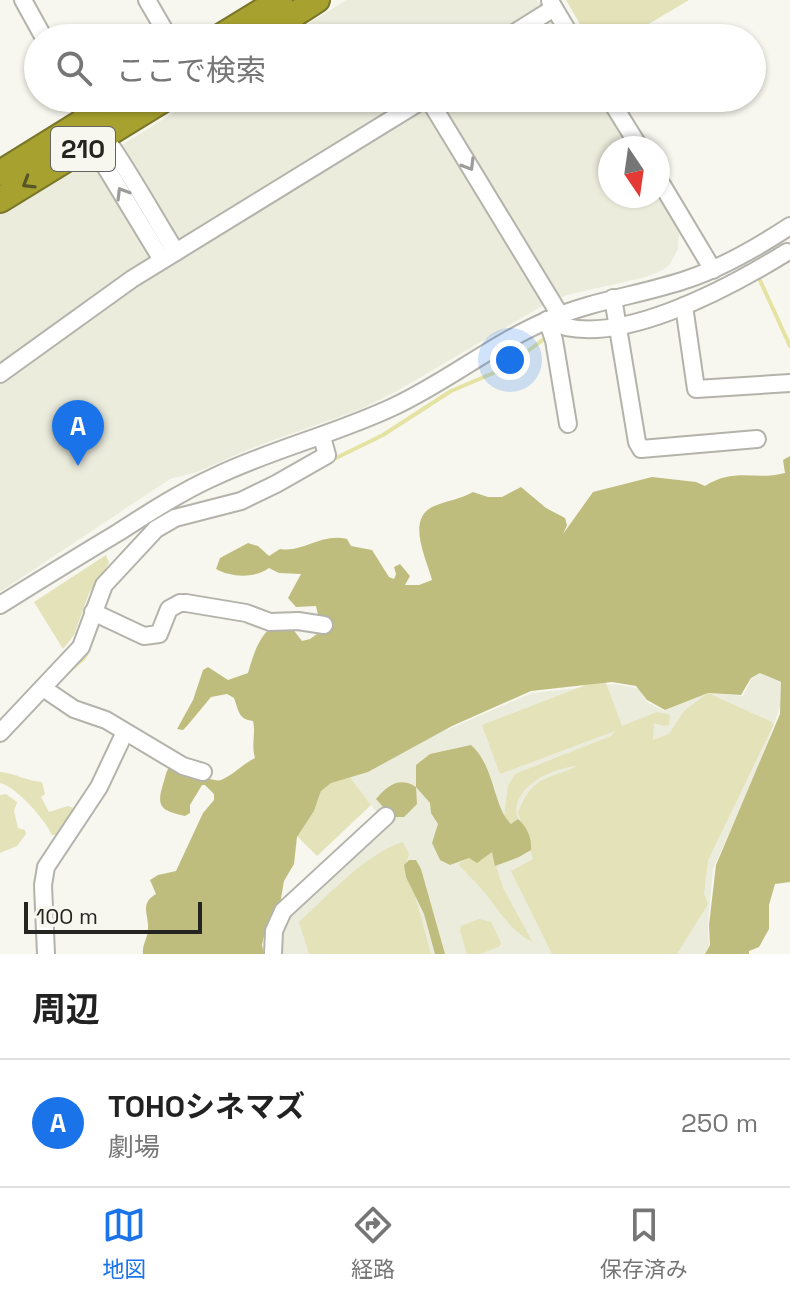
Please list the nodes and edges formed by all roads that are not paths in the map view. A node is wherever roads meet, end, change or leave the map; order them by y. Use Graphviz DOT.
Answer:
graph roads {
  1 [pos="23,0"];
  2 [pos="147,0"];
  3 [pos="317,0"];
  4 [pos="268,3"];
  5 [pos="554,8"];
  6 [pos="36,24"];
  7 [pos="161,24"];
  8 [pos="238,24"];
  9 [pos="280,24"];
  10 [pos="528,24"];
  11 [pos="538,24"];
  12 [pos="125,112"];
  13 [pos="387,112"];
  14 [pos="403,112"];
  15 [pos="435,112"];
  16 [pos="618,112"];
  17 [pos="90,124"];
  18 [pos="633,136"];
  19 [pos="0,173"];
  20 [pos="670,198"];
  21 [pos="0,200"];
  22 [pos="783,230"];
  23 [pos="167,252"];
  24 [pos="788,256"];
  25 [pos="713,270"];
  26 [pos="613,298"];
  27 [pos="684,306"];
  28 [pos="553,327"];
  29 [pos="618,330"];
  30 [pos="0,366"];
  31 [pos="0,374"];
  32 [pos="790,383"];
  33 [pos="568,424"];
  34 [pos="322,437"];
  35 [pos="757,439"];
  36 [pos="116,534"];
  37 [pos="130,557"];
  38 [pos="0,604"];
  39 [pos="93,612"];
  40 [pos="324,625"];
  41 [pos="43,688"];
  42 [pos="125,732"];
  43 [pos="0,733"];
  44 [pos="203,772"];
  45 [pos="386,816"];
  46 [pos="46,954"];
  47 [pos="273,954"];
  1 -- 6 [label="street"];
  2 -- 7 [label="street"];
  3 -- 9 [label="highway"];
  4 -- 8 [label="highway"];
  5 -- 10 [label="street"];
  5 -- 11 [label="street"];
  12 -- 17 [label="highway, 210"];
  13 -- 23 [label="street"];
  14 -- 23 [label="street"];
  15 -- 28 [label="street, one-way"];
  16 -- 18 [label="street"];
  17 -- 19 [label="highway, 210"];
  17 -- 21 [label="highway, 210, one-way"];
  17 -- 23 [label="street"];
  20 -- 25 [label="street"];
  22 -- 24 [label="street"];
  22 -- 25 [label="street"];
  23 -- 30 [label="street"];
  23 -- 31 [label="street"];
  24 -- 27 [label="street"];
  25 -- 26 [label="street"];
  26 -- 28 [label="street"];
  26 -- 29 [label="street"];
  27 -- 29 [label="street"];
  27 -- 32 [label="street"];
  28 -- 29 [label="street"];
  28 -- 33 [label="street"];
  28 -- 34 [label="street"];
  29 -- 35 [label="street"];
  34 -- 36 [label="street"];
  34 -- 37 [label="street"];
  36 -- 37 [label="street"];
  36 -- 38 [label="street"];
  37 -- 39 [label="street"];
  39 -- 40 [label="street"];
  39 -- 41 [label="street"];
  41 -- 42 [label="street"];
  41 -- 43 [label="street"];
  42 -- 44 [label="street"];
  42 -- 46 [label="street"];
  45 -- 47 [label="street"];
}
